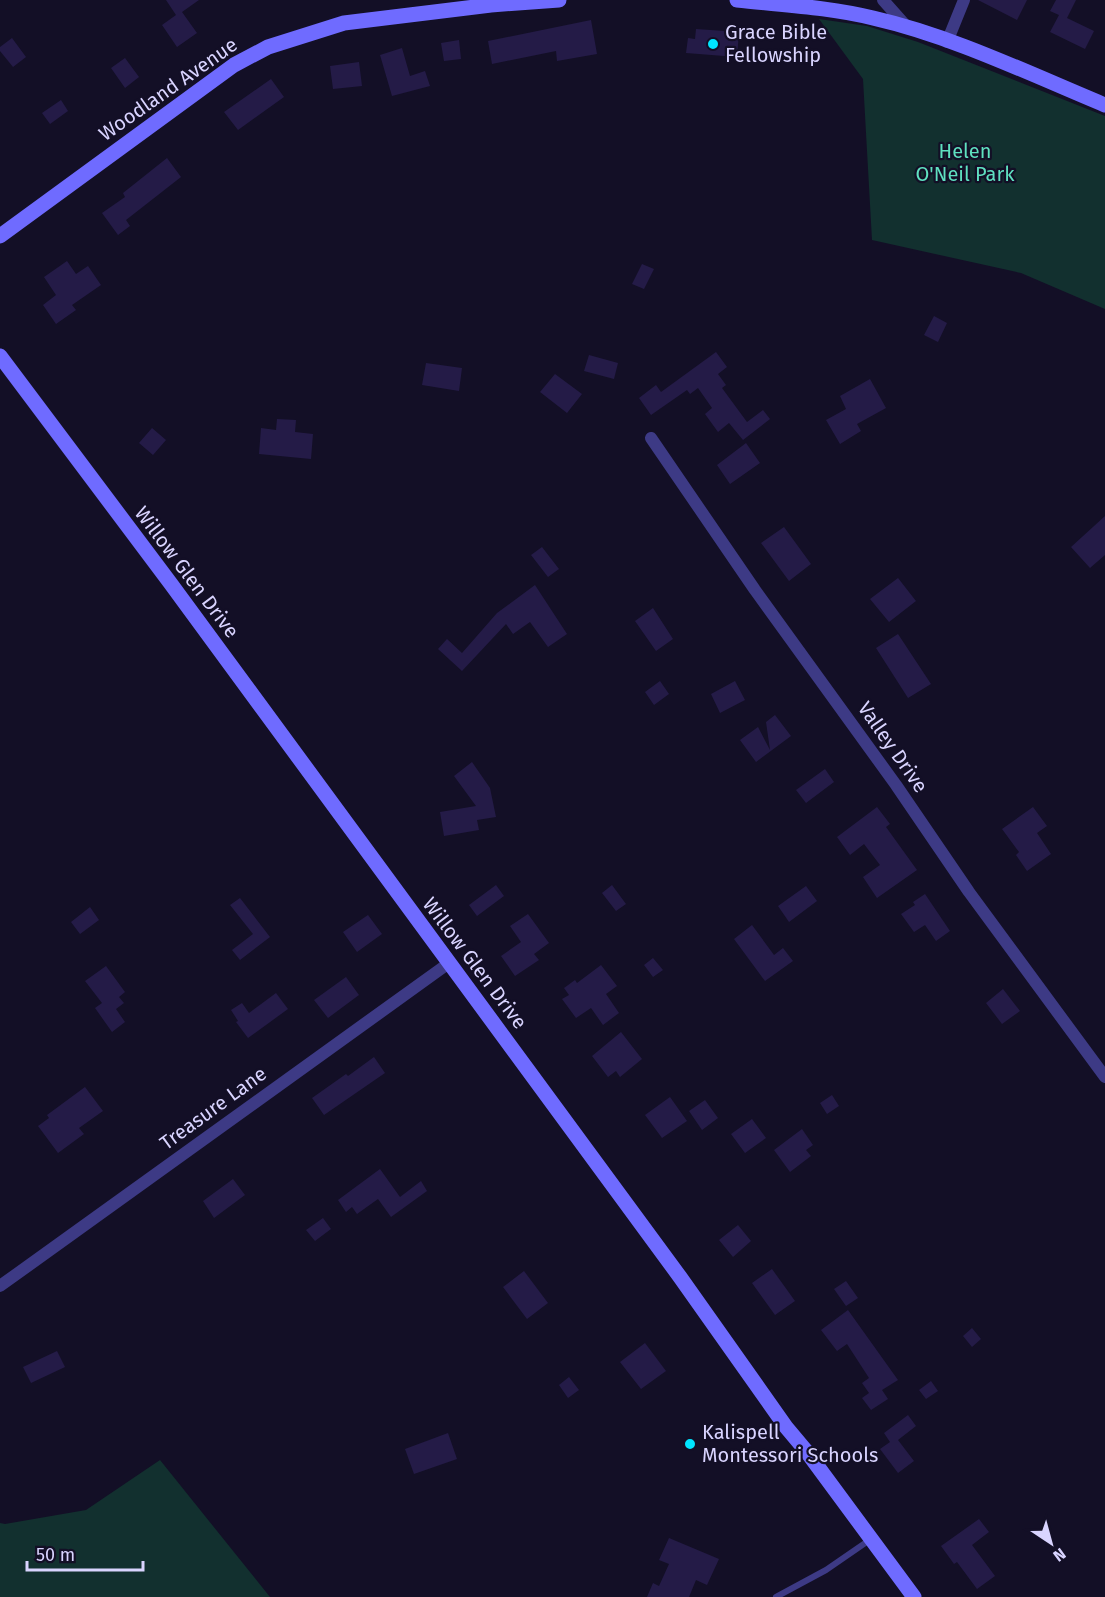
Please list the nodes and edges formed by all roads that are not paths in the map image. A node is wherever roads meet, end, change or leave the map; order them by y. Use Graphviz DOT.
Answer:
graph roads {
  1 [pos="559,0"];
  2 [pos="737,0"];
  3 [pos="883,0"];
  4 [pos="964,0"];
  5 [pos="907,27"];
  6 [pos="947,42"];
  7 [pos="1105,105"];
  8 [pos="0,236"];
  9 [pos="0,356"];
  10 [pos="651,438"];
  11 [pos="449,963"];
  12 [pos="1105,1077"];
  13 [pos="0,1286"];
  14 [pos="871,1539"];
  15 [pos="776,1597"];
  16 [pos="914,1597"];
  1 -- 8 [label="main road, Woodland Avenue"];
  2 -- 5 [label="main road"];
  3 -- 5 [label="street"];
  4 -- 6 [label="street"];
  5 -- 6 [label="main road"];
  6 -- 7 [label="main road"];
  9 -- 11 [label="main road, Willow Glen Drive"];
  10 -- 12 [label="street, Valley Drive"];
  11 -- 13 [label="street, Treasure Lane"];
  11 -- 14 [label="main road, Willow Glen Drive"];
  14 -- 15 [label="lane"];
  14 -- 16 [label="main road, Willow Glen Drive"];
}
